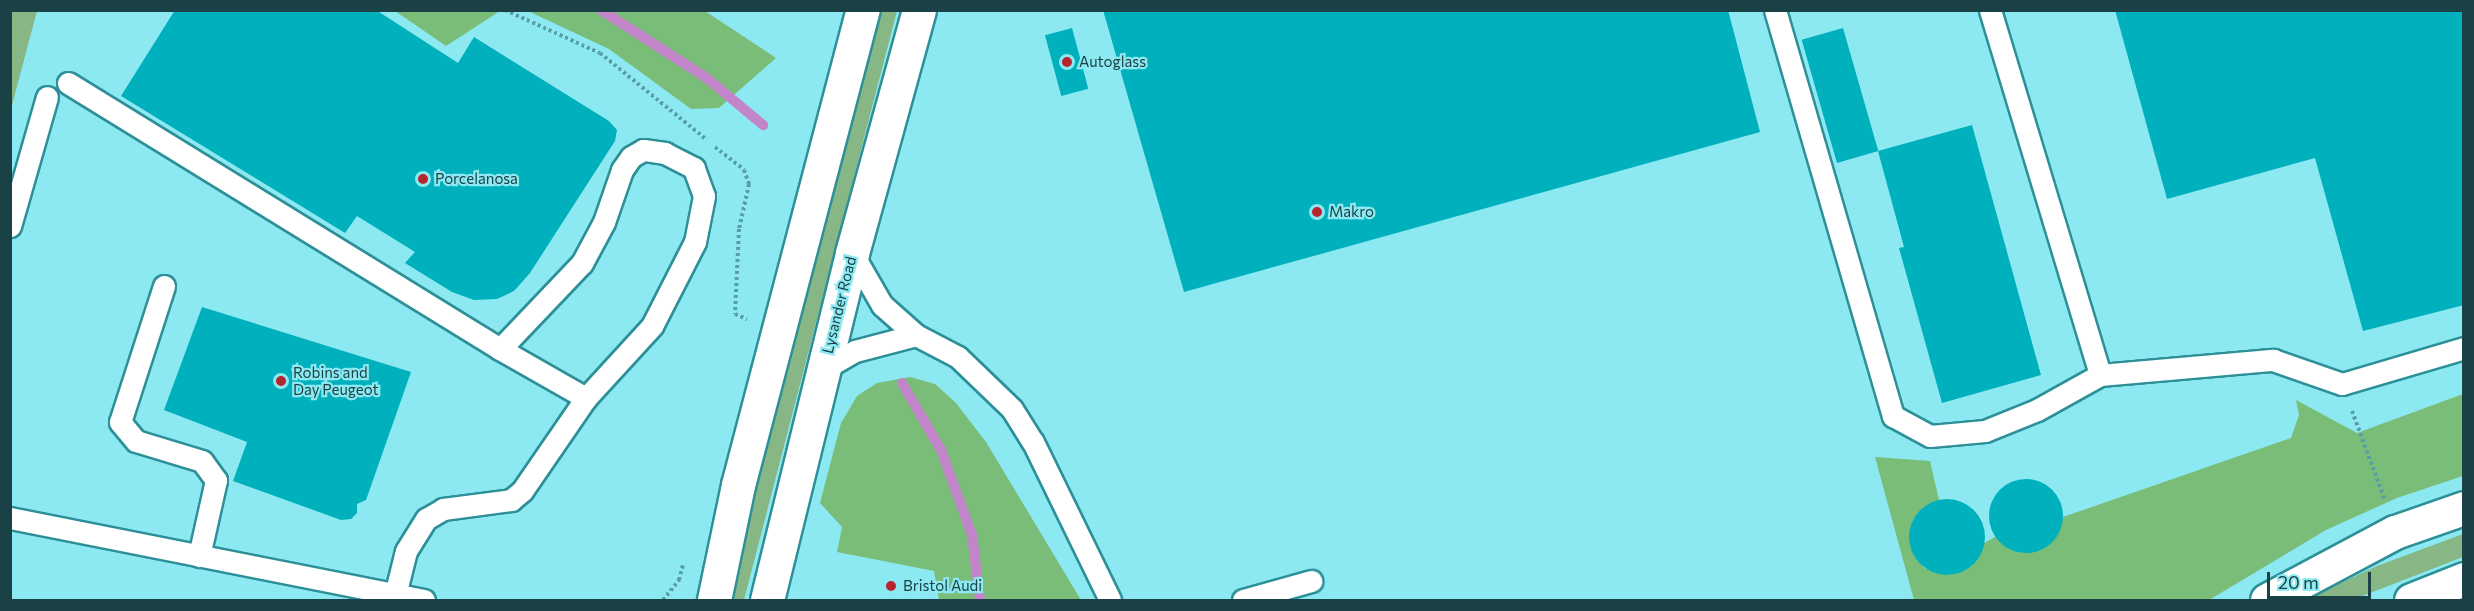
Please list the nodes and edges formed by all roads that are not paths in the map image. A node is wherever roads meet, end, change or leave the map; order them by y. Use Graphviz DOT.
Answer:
graph roads {
  1 [pos="863,10"];
  2 [pos="919,10"];
  3 [pos="1775,10"];
  4 [pos="1990,10"];
  5 [pos="68,83"];
  6 [pos="47,97"];
  7 [pos="10,226"];
  8 [pos="852,253"];
  9 [pos="164,286"];
  10 [pos="916,334"];
  11 [pos="2463,348"];
  12 [pos="500,349"];
  13 [pos="822,370"];
  14 [pos="2100,375"];
  15 [pos="586,398"];
  16 [pos="2463,508"];
  17 [pos="10,518"];
  18 [pos="199,556"];
  19 [pos="1311,581"];
  20 [pos="2460,583"];
  21 [pos="395,595"];
  22 [pos="424,600"];
  23 [pos="714,600"];
  24 [pos="767,600"];
  25 [pos="1110,600"];
  26 [pos="1243,600"];
  27 [pos="2267,600"];
  28 [pos="2411,600"];
  1 -- 23 [label="street"];
  2 -- 8 [label="street, Lysander Road"];
  3 -- 14 [label="lane"];
  4 -- 14 [label="lane"];
  5 -- 12 [label="lane"];
  6 -- 7 [label="lane"];
  8 -- 10 [label="lane"];
  8 -- 13 [label="street, Lysander Road"];
  9 -- 18 [label="lane"];
  10 -- 13 [label="lane"];
  10 -- 25 [label="lane"];
  11 -- 14 [label="lane"];
  12 -- 15 [label="lane"];
  12 -- 15 [label="lane"];
  13 -- 24 [label="street, Lysander Road"];
  15 -- 21 [label="lane"];
  16 -- 27 [label="street"];
  17 -- 18 [label="lane"];
  18 -- 21 [label="lane"];
  19 -- 26 [label="lane"];
  20 -- 28 [label="street"];
  21 -- 22 [label="lane"];
}
